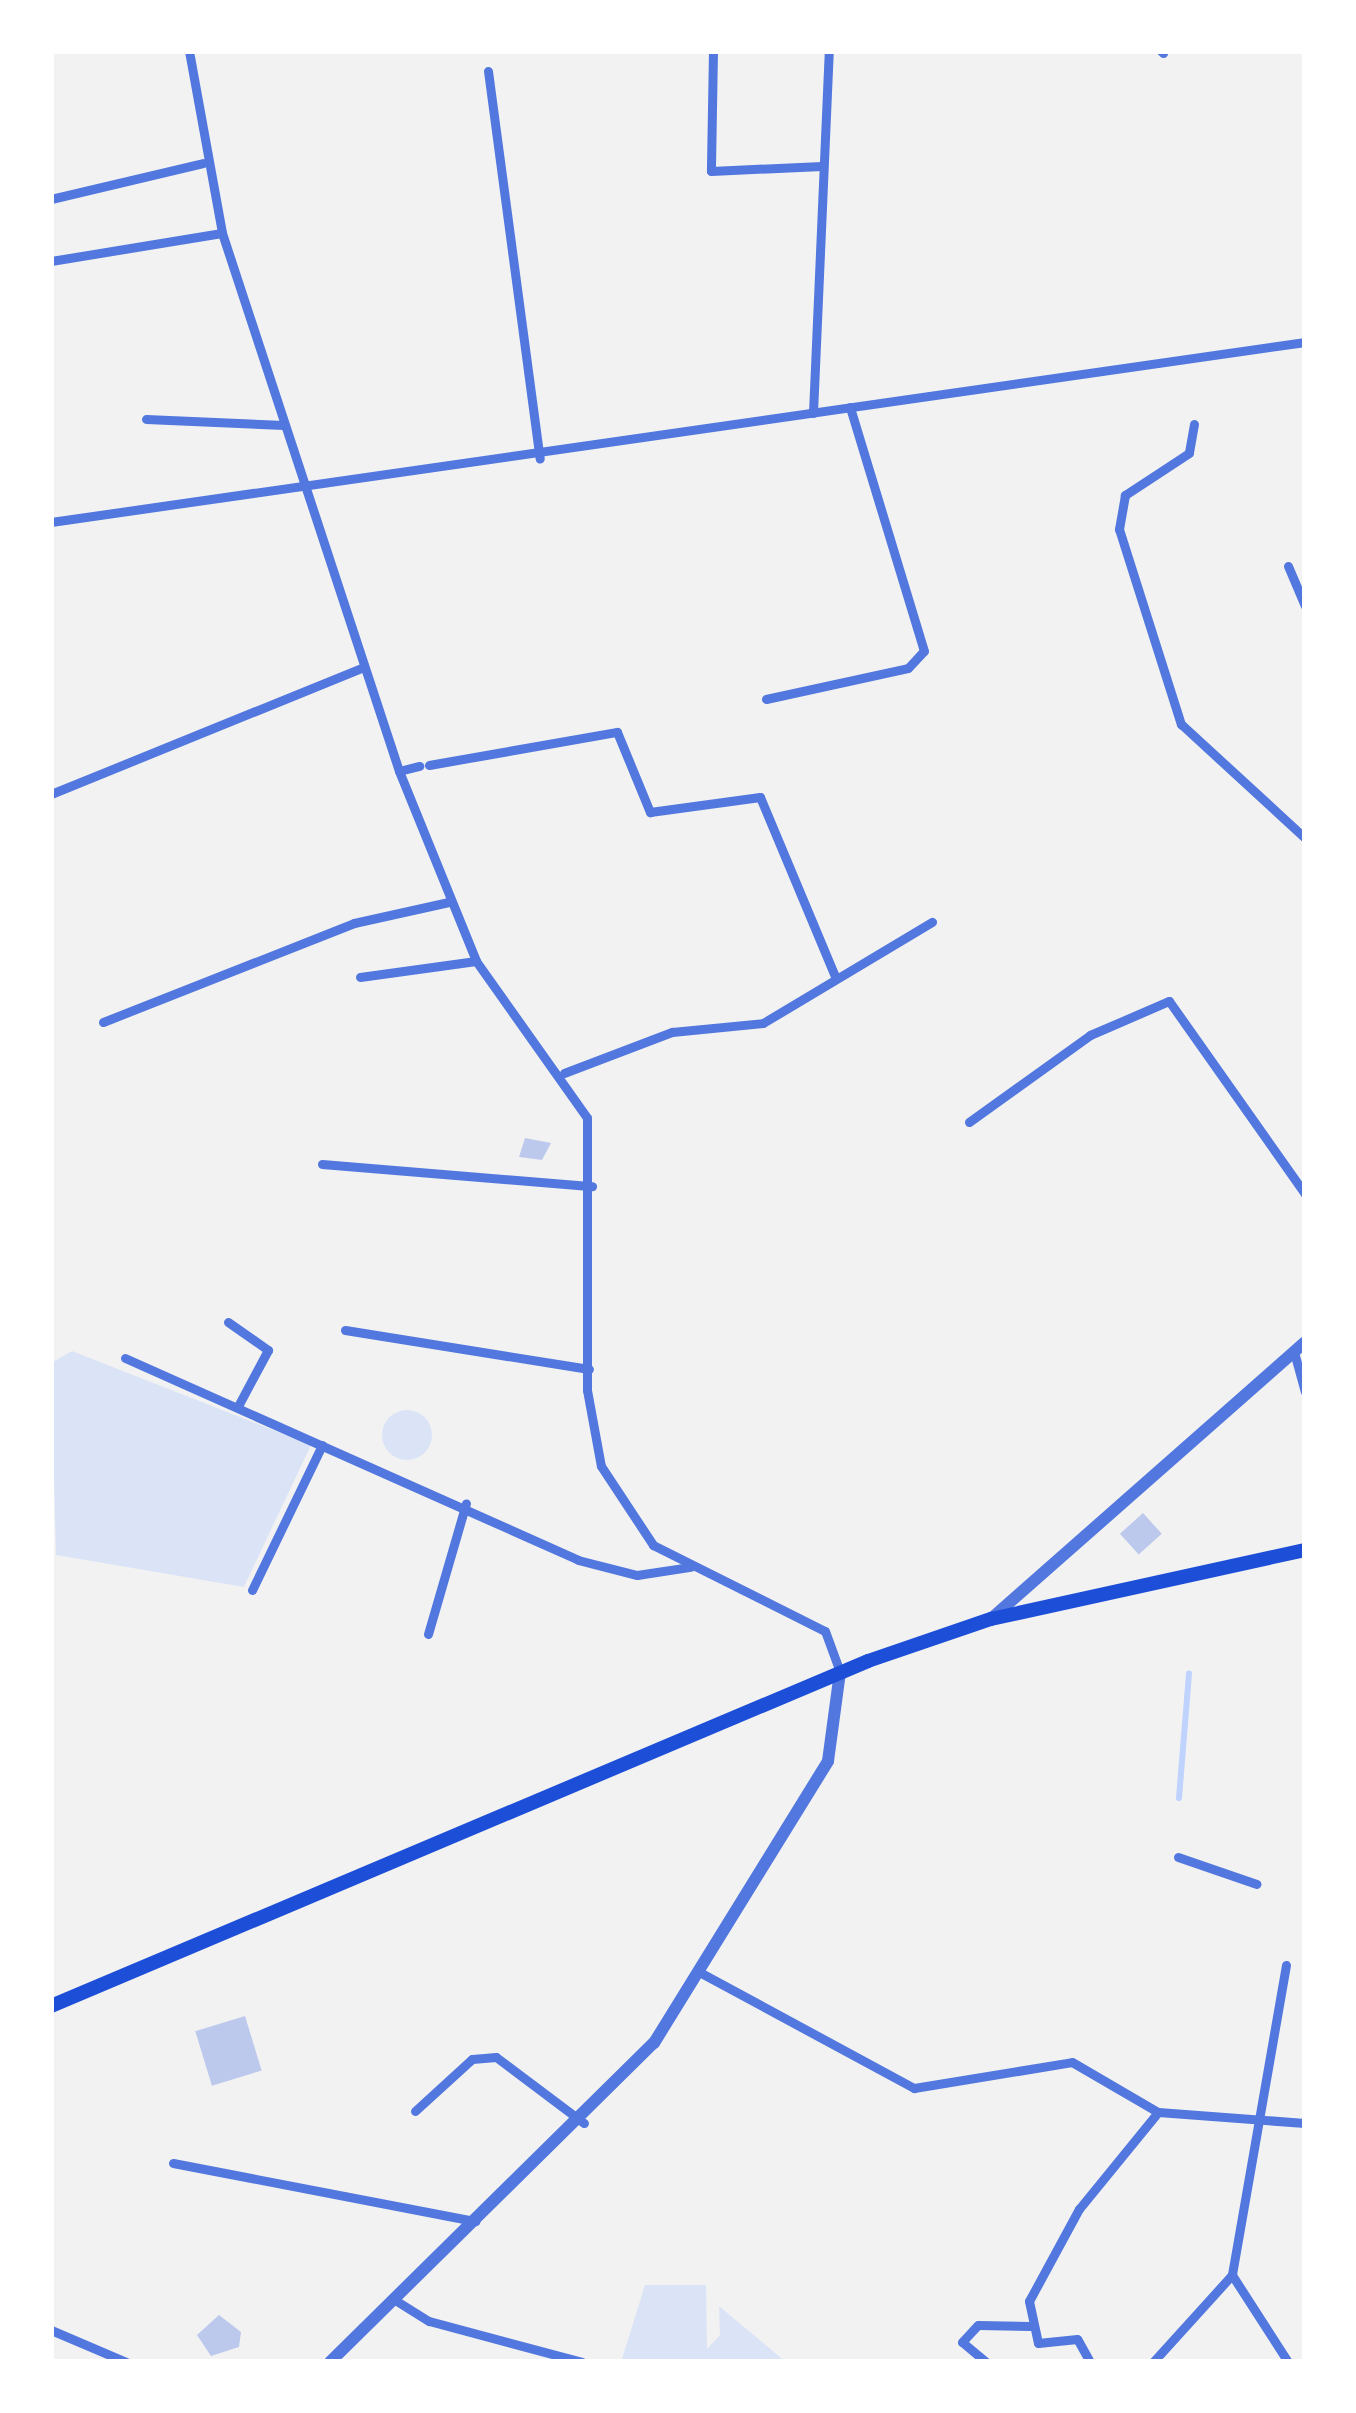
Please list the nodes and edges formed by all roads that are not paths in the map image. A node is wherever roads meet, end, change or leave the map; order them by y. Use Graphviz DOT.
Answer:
graph roads {
  1 [pos="189,51"];
  2 [pos="712,51"];
  3 [pos="829,51"];
  4 [pos="488,71"];
  5 [pos="202,163"];
  6 [pos="821,166"];
  7 [pos="51,199"];
  8 [pos="222,233"];
  9 [pos="51,261"];
  10 [pos="1305,342"];
  11 [pos="850,407"];
  12 [pos="813,413"];
  13 [pos="146,419"];
  14 [pos="1195,424"];
  15 [pos="284,425"];
  16 [pos="540,459"];
  17 [pos="305,490"];
  18 [pos="51,522"];
  19 [pos="1288,566"];
  20 [pos="1305,606"];
  21 [pos="362,668"];
  22 [pos="766,699"];
  23 [pos="399,771"];
  24 [pos="51,794"];
  25 [pos="1305,838"];
  26 [pos="448,902"];
  27 [pos="932,922"];
  28 [pos="476,961"];
  29 [pos="361,976"];
  30 [pos="836,979"];
  31 [pos="103,1022"];
  32 [pos="564,1073"];
  33 [pos="969,1122"];
  34 [pos="322,1164"];
  35 [pos="592,1186"];
  36 [pos="1305,1194"];
  37 [pos="228,1322"];
  38 [pos="345,1330"];
  39 [pos="1299,1347"];
  40 [pos="125,1358"];
  41 [pos="589,1369"];
  42 [pos="1305,1391"];
  43 [pos="239,1404"];
  44 [pos="322,1445"];
  45 [pos="466,1503"];
  46 [pos="1305,1550"];
  47 [pos="690,1567"];
  48 [pos="252,1590"];
  49 [pos="991,1619"];
  50 [pos="428,1634"];
  51 [pos="840,1672"];
  52 [pos="1178,1857"];
  53 [pos="1256,1884"];
  54 [pos="1286,1965"];
  55 [pos="703,1974"];
  56 [pos="51,2006"];
  57 [pos="415,2111"];
  58 [pos="1158,2112"];
  59 [pos="1256,2119"];
  60 [pos="1305,2122"];
  61 [pos="584,2123"];
  62 [pos="173,2163"];
  63 [pos="480,2222"];
  64 [pos="1232,2275"];
  65 [pos="395,2300"];
  66 [pos="1030,2326"];
  67 [pos="51,2330"];
  68 [pos="126,2362"];
  69 [pos="330,2362"];
  70 [pos="581,2362"];
  71 [pos="986,2362"];
  72 [pos="1090,2362"];
  73 [pos="1153,2362"];
  74 [pos="1288,2362"];
  1 -- 5 [label="street"];
  2 -- 6 [label="street"];
  3 -- 6 [label="street"];
  4 -- 16 [label="street"];
  5 -- 7 [label="street"];
  5 -- 8 [label="street"];
  6 -- 12 [label="street"];
  8 -- 9 [label="street"];
  8 -- 15 [label="street"];
  10 -- 11 [label="street"];
  11 -- 12 [label="street"];
  11 -- 22 [label="street"];
  12 -- 16 [label="street"];
  13 -- 15 [label="street"];
  14 -- 25 [label="street"];
  15 -- 17 [label="street"];
  16 -- 17 [label="street"];
  17 -- 18 [label="street"];
  17 -- 21 [label="street"];
  19 -- 20 [label="street"];
  21 -- 23 [label="street"];
  21 -- 24 [label="street"];
  23 -- 26 [label="street"];
  23 -- 30 [label="street"];
  26 -- 28 [label="street"];
  26 -- 31 [label="street"];
  27 -- 30 [label="street"];
  28 -- 29 [label="street"];
  28 -- 32 [label="street"];
  30 -- 32 [label="street"];
  32 -- 35 [label="street"];
  33 -- 36 [label="street"];
  34 -- 35 [label="street"];
  35 -- 41 [label="street"];
  37 -- 43 [label="street"];
  38 -- 41 [label="street"];
  39 -- 42 [label="street"];
  39 -- 49 [label="street"];
  40 -- 43 [label="street"];
  41 -- 47 [label="street"];
  43 -- 44 [label="street"];
  44 -- 45 [label="street"];
  44 -- 48 [label="street"];
  45 -- 47 [label="street"];
  45 -- 50 [label="street"];
  46 -- 49 [label="main road"];
  47 -- 51 [label="street"];
  49 -- 51 [label="main road"];
  51 -- 55 [label="street"];
  51 -- 56 [label="main road"];
  52 -- 53 [label="street"];
  54 -- 59 [label="street"];
  55 -- 58 [label="street"];
  55 -- 61 [label="street"];
  57 -- 61 [label="street"];
  58 -- 59 [label="street"];
  58 -- 66 [label="street"];
  59 -- 60 [label="street"];
  59 -- 64 [label="street"];
  61 -- 63 [label="street"];
  62 -- 63 [label="street"];
  63 -- 65 [label="street"];
  64 -- 73 [label="street"];
  64 -- 74 [label="street"];
  65 -- 69 [label="street"];
  65 -- 70 [label="street"];
  66 -- 71 [label="street"];
  66 -- 72 [label="street"];
  67 -- 68 [label="street"];
}
